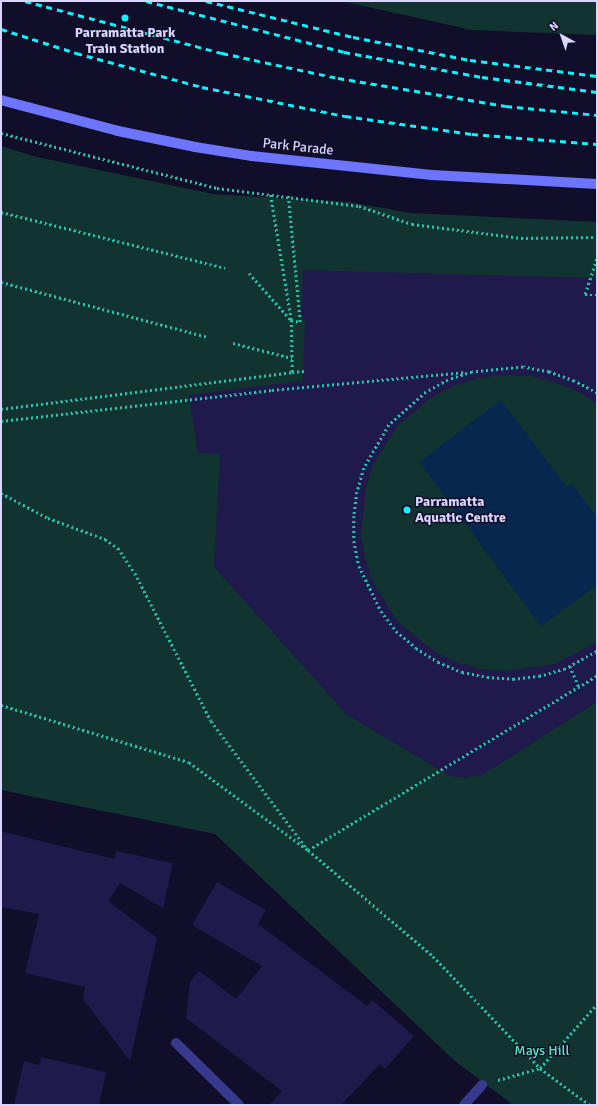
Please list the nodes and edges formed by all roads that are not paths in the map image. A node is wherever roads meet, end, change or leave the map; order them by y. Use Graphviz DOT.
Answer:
graph roads {
  1 [pos="1,100"];
  2 [pos="597,184"];
  3 [pos="176,1042"];
  4 [pos="482,1085"];
  5 [pos="239,1105"];
  6 [pos="464,1105"];
  1 -- 2 [label="street, Park Parade"];
  3 -- 5 [label="street"];
  4 -- 6 [label="street"];
}
